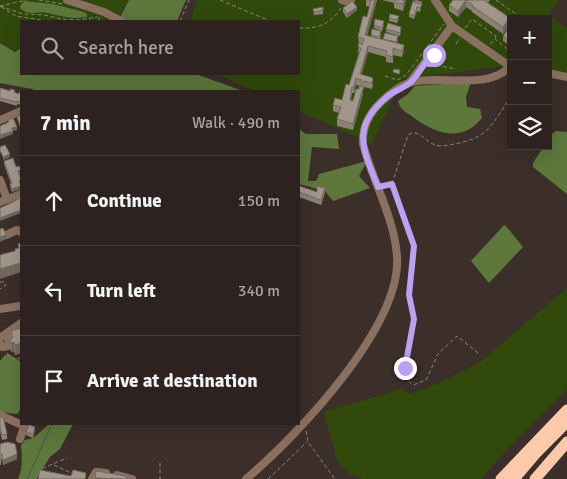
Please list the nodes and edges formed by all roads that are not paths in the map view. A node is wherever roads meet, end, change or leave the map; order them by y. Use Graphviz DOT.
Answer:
graph roads {
  1 [pos="67,0"];
  2 [pos="438,1"];
  3 [pos="118,20"];
  4 [pos="451,28"];
  5 [pos="507,65"];
  6 [pos="507,70"];
  7 [pos="552,74"];
  8 [pos="567,77"];
  9 [pos="410,82"];
  10 [pos="0,111"];
  11 [pos="20,111"];
  12 [pos="3,119"];
  13 [pos="0,180"];
  14 [pos="20,194"];
  15 [pos="4,201"];
  16 [pos="20,232"];
  17 [pos="6,235"];
  18 [pos="20,306"];
  19 [pos="0,309"];
  20 [pos="20,324"];
  21 [pos="4,336"];
  22 [pos="2,346"];
  23 [pos="567,410"];
  24 [pos="0,415"];
  25 [pos="567,420"];
  26 [pos="20,423"];
  27 [pos="25,425"];
  28 [pos="20,439"];
  29 [pos="567,442"];
  30 [pos="567,449"];
  31 [pos="92,479"];
  32 [pos="132,479"];
  33 [pos="246,479"];
  34 [pos="501,479"];
  35 [pos="509,479"];
  36 [pos="514,479"];
  37 [pos="535,479"];
  38 [pos="541,479"];
  1 -- 3 [label="street"];
  2 -- 4 [label="street"];
  4 -- 5 [label="street"];
  4 -- 9 [label="street"];
  6 -- 9 [label="street"];
  7 -- 8 [label="street"];
  9 -- 33 [label="street"];
  10 -- 12 [label="street"];
  11 -- 12 [label="street"];
  13 -- 15 [label="street"];
  14 -- 15 [label="street"];
  16 -- 17 [label="street"];
  18 -- 19 [label="street"];
  20 -- 21 [label="street"];
  21 -- 22 [label="street"];
  23 -- 34 [label="highway"];
  24 -- 26 [label="street"];
  25 -- 35 [label="highway"];
  25 -- 36 [label="highway"];
  27 -- 28 [label="street"];
  29 -- 37 [label="highway"];
  30 -- 38 [label="highway"];
  31 -- 32 [label="street"];
}
